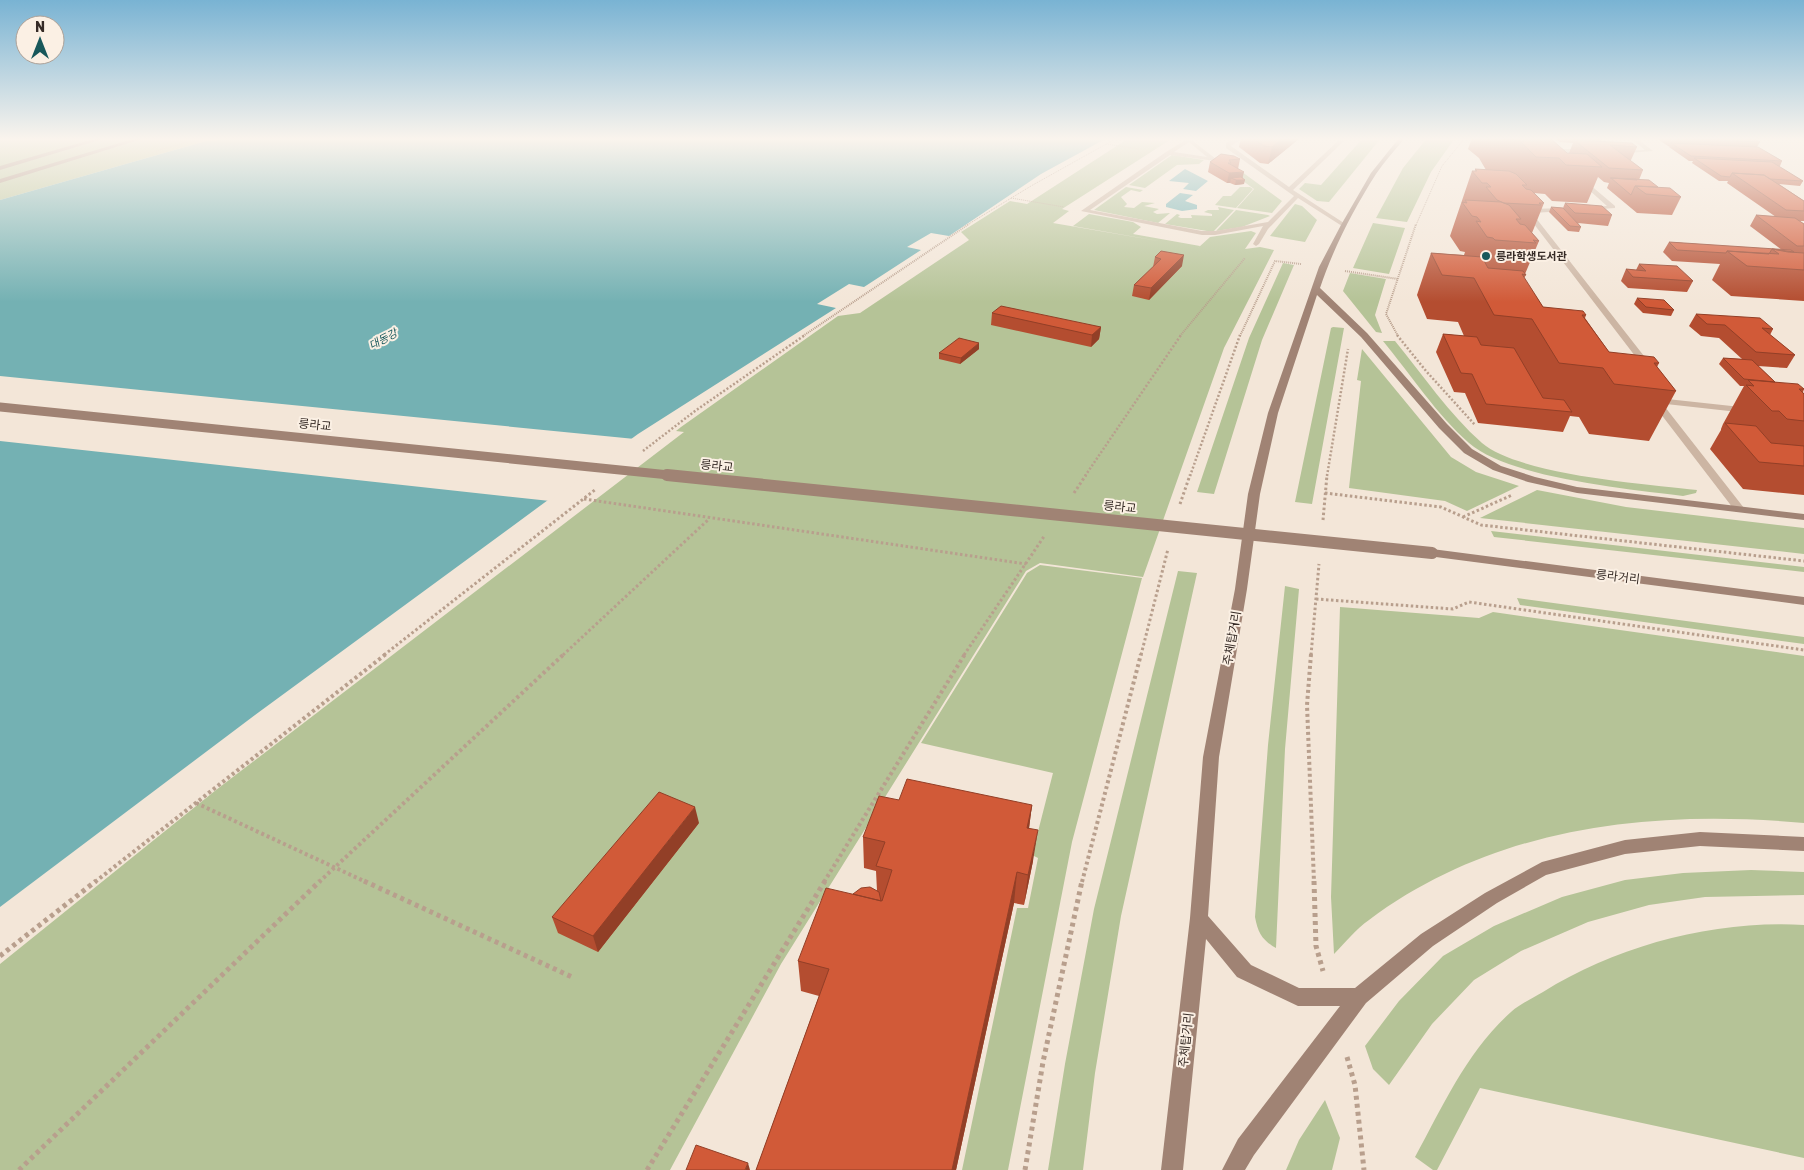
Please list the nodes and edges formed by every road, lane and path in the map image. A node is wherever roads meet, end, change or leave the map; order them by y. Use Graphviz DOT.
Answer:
graph roads {
  1 [pos="1020,193"];
  2 [pos="1111,193"];
  3 [pos="1292,193"];
  4 [pos="1363,193"];
  5 [pos="1430,193"];
  6 [pos="1596,193"];
  7 [pos="1297,196"];
  8 [pos="1010,198"];
  9 [pos="1084,211"];
  10 [pos="1271,224"];
  11 [pos="1344,225"];
  12 [pos="1256,244"];
  13 [pos="1323,267"];
  14 [pos="1398,279"];
  15 [pos="1315,288"];
  16 [pos="1364,335"];
  17 [pos="1399,336"];
  18 [pos="1654,375"];
  19 [pos="1667,390"];
  20 [pos="1662,401"];
  21 [pos="0,406"];
  22 [pos="1756,410"];
  23 [pos="1476,425"];
  24 [pos="635,457"];
  25 [pos="1532,480"];
  26 [pos="598,487"];
  27 [pos="1325,493"];
  28 [pos="1070,498"];
  29 [pos="583,499"];
  30 [pos="1740,510"];
  31 [pos="1177,513"];
  32 [pos="1462,517"];
  33 [pos="1804,517"];
  34 [pos="709,519"];
  35 [pos="1322,522"];
  36 [pos="1048,531"];
  37 [pos="1170,539"];
  38 [pos="1432,552"];
  39 [pos="1319,560"];
  40 [pos="1804,561"];
  41 [pos="1026,564"];
  42 [pos="1316,599"];
  43 [pos="1804,601"];
  44 [pos="1804,650"];
  45 [pos="196,803"];
  46 [pos="1804,844"];
  47 [pos="334,867"];
  48 [pos="1199,918"];
  49 [pos="0,956"];
  50 [pos="572,977"];
  51 [pos="1329,997"];
  52 [pos="1359,997"];
  53 [pos="1338,1026"];
  54 [pos="19,1170"];
  55 [pos="647,1170"];
  56 [pos="1025,1170"];
  57 [pos="1172,1170"];
  58 [pos="1233,1170"];
  59 [pos="1364,1170"];
  1 -- 8 [label="path"];
  2 -- 9 [label="street"];
  3 -- 7 [label="street"];
  4 -- 11 [label="main road, 주체탑거리"];
  5 -- 14 [label="path"];
  6 -- 18 [label="street"];
  7 -- 10 [label="street"];
  7 -- 11 [label="street"];
  8 -- 9 [label="path"];
  8 -- 24 [label="path"];
  9 -- 10 [label="street"];
  10 -- 12 [label="street"];
  11 -- 13 [label="main road, 주체탑거리"];
  12 -- 28 [label="path"];
  13 -- 14 [label="path"];
  13 -- 15 [label="main road, 주체탑거리"];
  13 -- 31 [label="path"];
  14 -- 17 [label="path"];
  15 -- 16 [label="main road"];
  15 -- 48 [label="main road, 주체탑거리"];
  16 -- 17 [label="path"];
  16 -- 25 [label="main road"];
  16 -- 27 [label="path"];
  17 -- 23 [label="path"];
  19 -- 20 [label="street"];
  20 -- 22 [label="street"];
  20 -- 30 [label="street"];
  21 -- 38 [label="main road, 릉라교, bridge"];
  25 -- 30 [label="main road"];
  25 -- 32 [label="path"];
  26 -- 29 [label="path"];
  27 -- 32 [label="path"];
  27 -- 35 [label="path"];
  29 -- 34 [label="path"];
  29 -- 45 [label="path"];
  30 -- 33 [label="main road"];
  32 -- 40 [label="path"];
  34 -- 41 [label="path"];
  34 -- 47 [label="path"];
  36 -- 41 [label="path"];
  37 -- 56 [label="path"];
  38 -- 43 [label="main road, 릉라거리"];
  39 -- 42 [label="path"];
  41 -- 55 [label="path"];
  42 -- 44 [label="path"];
  42 -- 51 [label="path"];
  45 -- 47 [label="path"];
  45 -- 49 [label="path"];
  46 -- 52 [label="main road"];
  47 -- 50 [label="path"];
  47 -- 54 [label="path"];
  48 -- 51 [label="main road"];
  48 -- 57 [label="main road, 주체탑거리"];
  51 -- 52 [label="main road"];
  52 -- 53 [label="main road"];
  53 -- 58 [label="main road"];
  53 -- 59 [label="path"];
}
